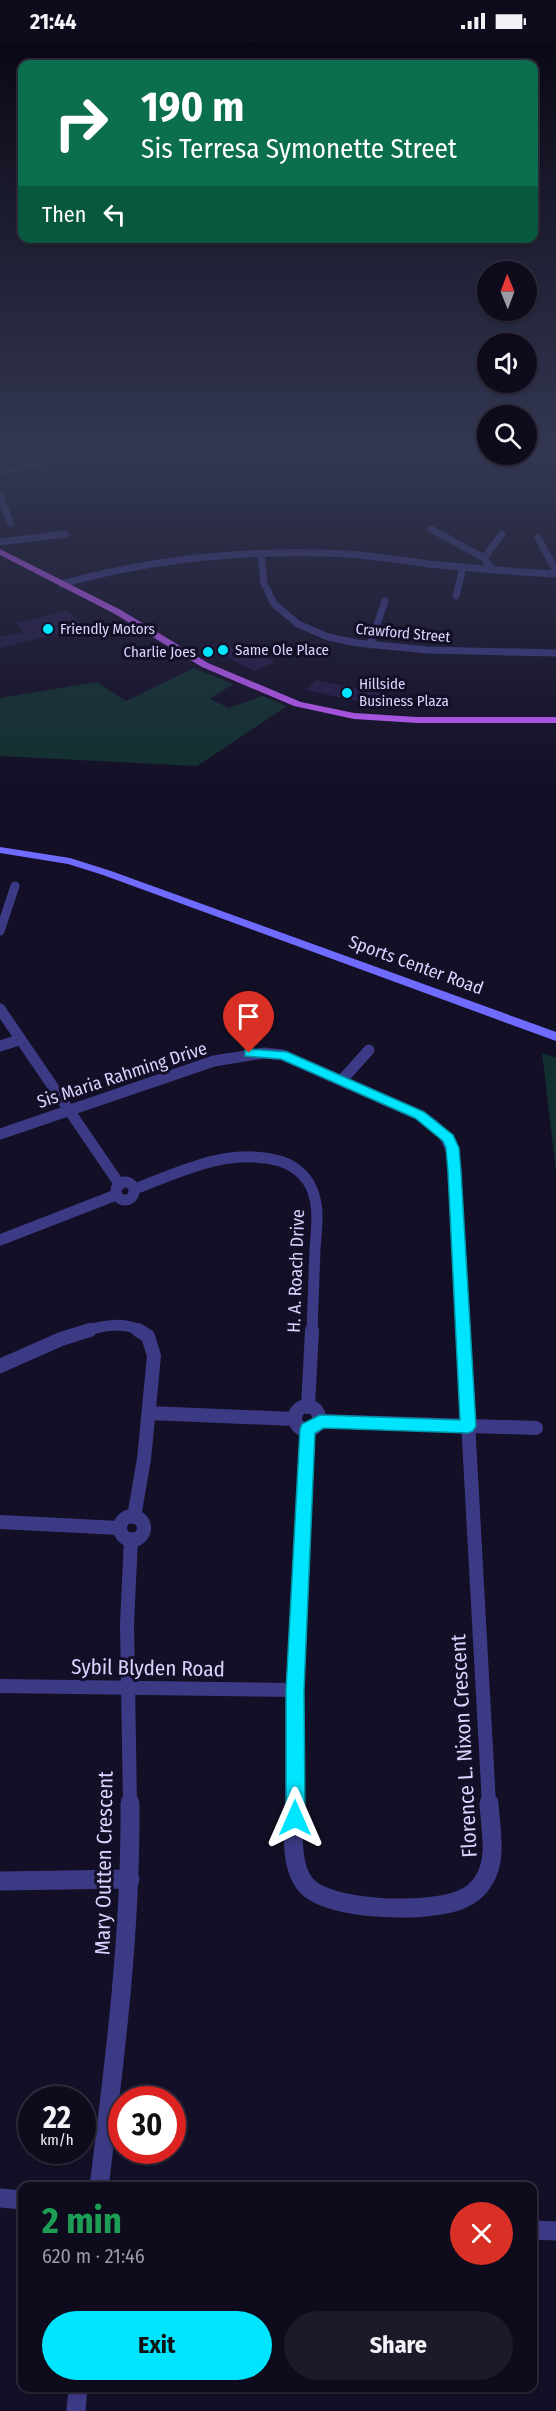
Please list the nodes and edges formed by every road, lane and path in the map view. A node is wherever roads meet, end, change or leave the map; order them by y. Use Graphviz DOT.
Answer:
graph roads {
  1 [pos="20,563"];
  2 [pos="154,563"];
  3 [pos="262,563"];
  4 [pos="424,563"];
  5 [pos="487,563"];
  6 [pos="463,567"];
  7 [pos="492,570"];
  8 [pos="556,572"];
  9 [pos="62,584"];
  10 [pos="456,596"];
  11 [pos="385,601"];
  12 [pos="370,645"];
  13 [pos="556,652"];
  14 [pos="556,720"];
  15 [pos="0,843"];
  16 [pos="0,850"];
  17 [pos="15,886"];
  18 [pos="263,928"];
  19 [pos="0,932"];
  20 [pos="0,1009"];
  21 [pos="556,1037"];
  22 [pos="19,1040"];
  23 [pos="0,1046"];
  24 [pos="369,1050"];
  25 [pos="341,1081"];
  26 [pos="70,1111"];
  27 [pos="0,1134"];
  28 [pos="118,1190"];
  29 [pos="0,1240"];
  30 [pos="0,1366"];
  31 [pos="308,1407"];
  32 [pos="149,1413"];
  33 [pos="294,1419"];
  34 [pos="314,1425"];
  35 [pos="468,1426"];
  36 [pos="536,1428"];
  37 [pos="0,1522"];
  38 [pos="125,1534"];
  39 [pos="0,1686"];
  40 [pos="129,1689"];
  41 [pos="295,1690"];
  42 [pos="130,1879"];
  43 [pos="0,1881"];
  44 [pos="100,2182"];
  45 [pos="0,2198"];
  46 [pos="18,2200"];
  47 [pos="537,2230"];
  48 [pos="556,2231"];
  49 [pos="78,2392"];
  50 [pos="76,2411"];
  1 -- 9 [label="main road"];
  2 -- 9 [label="street"];
  3 -- 12 [label="street, Crawford Street"];
  4 -- 6 [label="street"];
  5 -- 7 [label="street"];
  6 -- 7 [label="street"];
  6 -- 10 [label="street"];
  7 -- 8 [label="street"];
  9 -- 14 [label="main road"];
  11 -- 12 [label="street"];
  12 -- 13 [label="street, Crawford Street"];
  15 -- 18 [label="main road, Sports Center Road"];
  16 -- 18 [label="main road, Sports Center Road"];
  17 -- 19 [label="street"];
  18 -- 21 [label="main road, Sports Center Road"];
  20 -- 22 [label="street"];
  22 -- 23 [label="street"];
  22 -- 26 [label="street"];
  24 -- 25 [label="street"];
  25 -- 26 [label="street, Sis Maria Rahming Drive"];
  25 -- 35 [label="street, Sis Maria Rahming Drive"];
  26 -- 27 [label="street, Sis Maria Rahming Drive"];
  26 -- 28 [label="street"];
  28 -- 29 [label="street"];
  28 -- 31 [label="street, H. A. Roach Drive"];
  30 -- 32 [label="street"];
  31 -- 33 [label="street"];
  31 -- 34 [label="street"];
  32 -- 33 [label="street"];
  32 -- 38 [label="street"];
  33 -- 34 [label="street"];
  34 -- 35 [label="street"];
  34 -- 41 [label="street, Florence L. Nixon Crescent"];
  35 -- 36 [label="street"];
  35 -- 41 [label="street, Florence L. Nixon Crescent"];
  37 -- 38 [label="street"];
  38 -- 40 [label="street, Mary Outten Crescent"];
  39 -- 40 [label="street, Sybil Blyden Road"];
  40 -- 41 [label="street, Sybil Blyden Road"];
  40 -- 42 [label="street, Mary Outten Crescent"];
  42 -- 43 [label="street"];
  42 -- 44 [label="street, Mary Outten Crescent"];
  45 -- 46 [label="street"];
  47 -- 48 [label="street"];
  49 -- 50 [label="street"];
}
